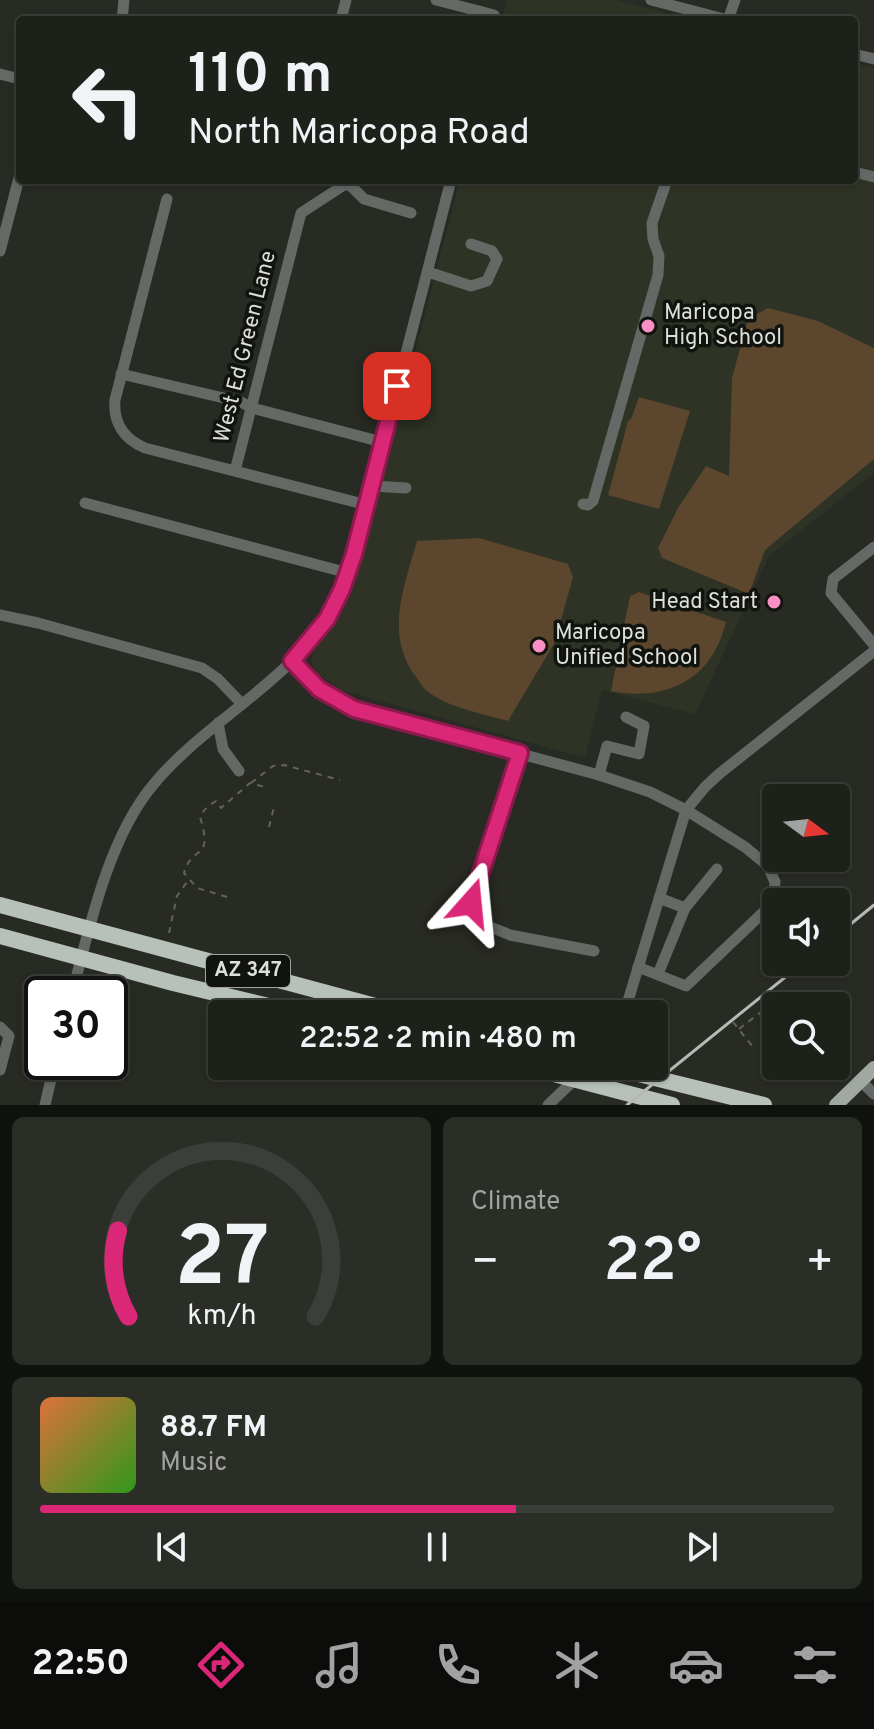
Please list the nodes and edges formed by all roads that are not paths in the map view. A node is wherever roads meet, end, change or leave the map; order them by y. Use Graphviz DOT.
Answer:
graph roads {
  1 [pos="436,0"];
  2 [pos="651,0"];
  3 [pos="676,3"];
  4 [pos="491,16"];
  5 [pos="705,16"];
  6 [pos="17,184"];
  7 [pos="450,184"];
  8 [pos="666,184"];
  9 [pos="359,186"];
  10 [pos="167,199"];
  11 [pos="411,213"];
  12 [pos="471,244"];
  13 [pos="0,251"];
  14 [pos="428,272"];
  15 [pos="121,374"];
  16 [pos="252,408"];
  17 [pos="382,442"];
  18 [pos="235,471"];
  19 [pos="372,486"];
  20 [pos="406,488"];
  21 [pos="85,503"];
  22 [pos="583,504"];
  23 [pos="367,505"];
  24 [pos="874,547"];
  25 [pos="348,573"];
  26 [pos="0,615"];
  27 [pos="874,645"];
  28 [pos="874,651"];
  29 [pos="292,661"];
  30 [pos="242,704"];
  31 [pos="626,717"];
  32 [pos="218,723"];
  33 [pos="197,741"];
  34 [pos="223,749"];
  35 [pos="520,753"];
  36 [pos="239,771"];
  37 [pos="599,775"];
  38 [pos="686,810"];
  39 [pos="717,869"];
  40 [pos="659,898"];
  41 [pos="0,905"];
  42 [pos="685,908"];
  43 [pos="90,929"];
  44 [pos="0,936"];
  45 [pos="594,951"];
  46 [pos="81,958"];
  47 [pos="638,967"];
  48 [pos="658,974"];
  49 [pos="76,976"];
  50 [pos="247,1000"];
  51 [pos="353,1000"];
  52 [pos="628,1000"];
  53 [pos="0,1027"];
  54 [pos="2,1052"];
  55 [pos="874,1068"];
  56 [pos="0,1070"];
  57 [pos="51,1080"];
  58 [pos="574,1080"];
  59 [pos="575,1080"];
  60 [pos="663,1080"];
  61 [pos="861,1081"];
  62 [pos="874,1094"];
  63 [pos="45,1105"];
  64 [pos="548,1105"];
  65 [pos="672,1105"];
  66 [pos="764,1105"];
  67 [pos="836,1105"];
  1 -- 4 [label="street"];
  2 -- 3 [label="street"];
  3 -- 5 [label="street"];
  6 -- 13 [label="street"];
  7 -- 14 [label="street"];
  8 -- 22 [label="street"];
  9 -- 11 [label="street"];
  9 -- 16 [label="street, West Ed Green Lane"];
  10 -- 15 [label="street"];
  12 -- 14 [label="street"];
  14 -- 17 [label="street"];
  15 -- 16 [label="street"];
  15 -- 18 [label="street"];
  16 -- 17 [label="street"];
  16 -- 18 [label="street, West Ed Green Lane"];
  17 -- 19 [label="street"];
  18 -- 23 [label="street"];
  19 -- 20 [label="street"];
  19 -- 23 [label="street"];
  21 -- 25 [label="street"];
  23 -- 25 [label="street"];
  24 -- 27 [label="street"];
  25 -- 29 [label="street"];
  26 -- 30 [label="street"];
  28 -- 38 [label="street"];
  29 -- 30 [label="street"];
  29 -- 35 [label="street"];
  30 -- 32 [label="street"];
  31 -- 37 [label="street"];
  32 -- 33 [label="street"];
  32 -- 34 [label="street"];
  33 -- 34 [label="street"];
  33 -- 43 [label="street"];
  34 -- 36 [label="street"];
  35 -- 37 [label="street"];
  35 -- 45 [label="street"];
  37 -- 38 [label="street"];
  38 -- 40 [label="street"];
  38 -- 48 [label="street"];
  39 -- 42 [label="street"];
  40 -- 42 [label="street"];
  40 -- 47 [label="street"];
  41 -- 43 [label="highway, AZ 347"];
  42 -- 48 [label="street"];
  43 -- 46 [label="street"];
  43 -- 51 [label="highway, AZ 347"];
  44 -- 46 [label="highway, AZ 347"];
  46 -- 49 [label="street"];
  46 -- 50 [label="highway, AZ 347"];
  47 -- 48 [label="street"];
  47 -- 52 [label="street"];
  53 -- 54 [label="street"];
  54 -- 56 [label="street"];
  55 -- 61 [label="main road"];
  57 -- 63 [label="street"];
  58 -- 64 [label="street"];
  59 -- 65 [label="highway"];
  60 -- 66 [label="highway"];
  61 -- 62 [label="street"];
  61 -- 67 [label="main road"];
}
